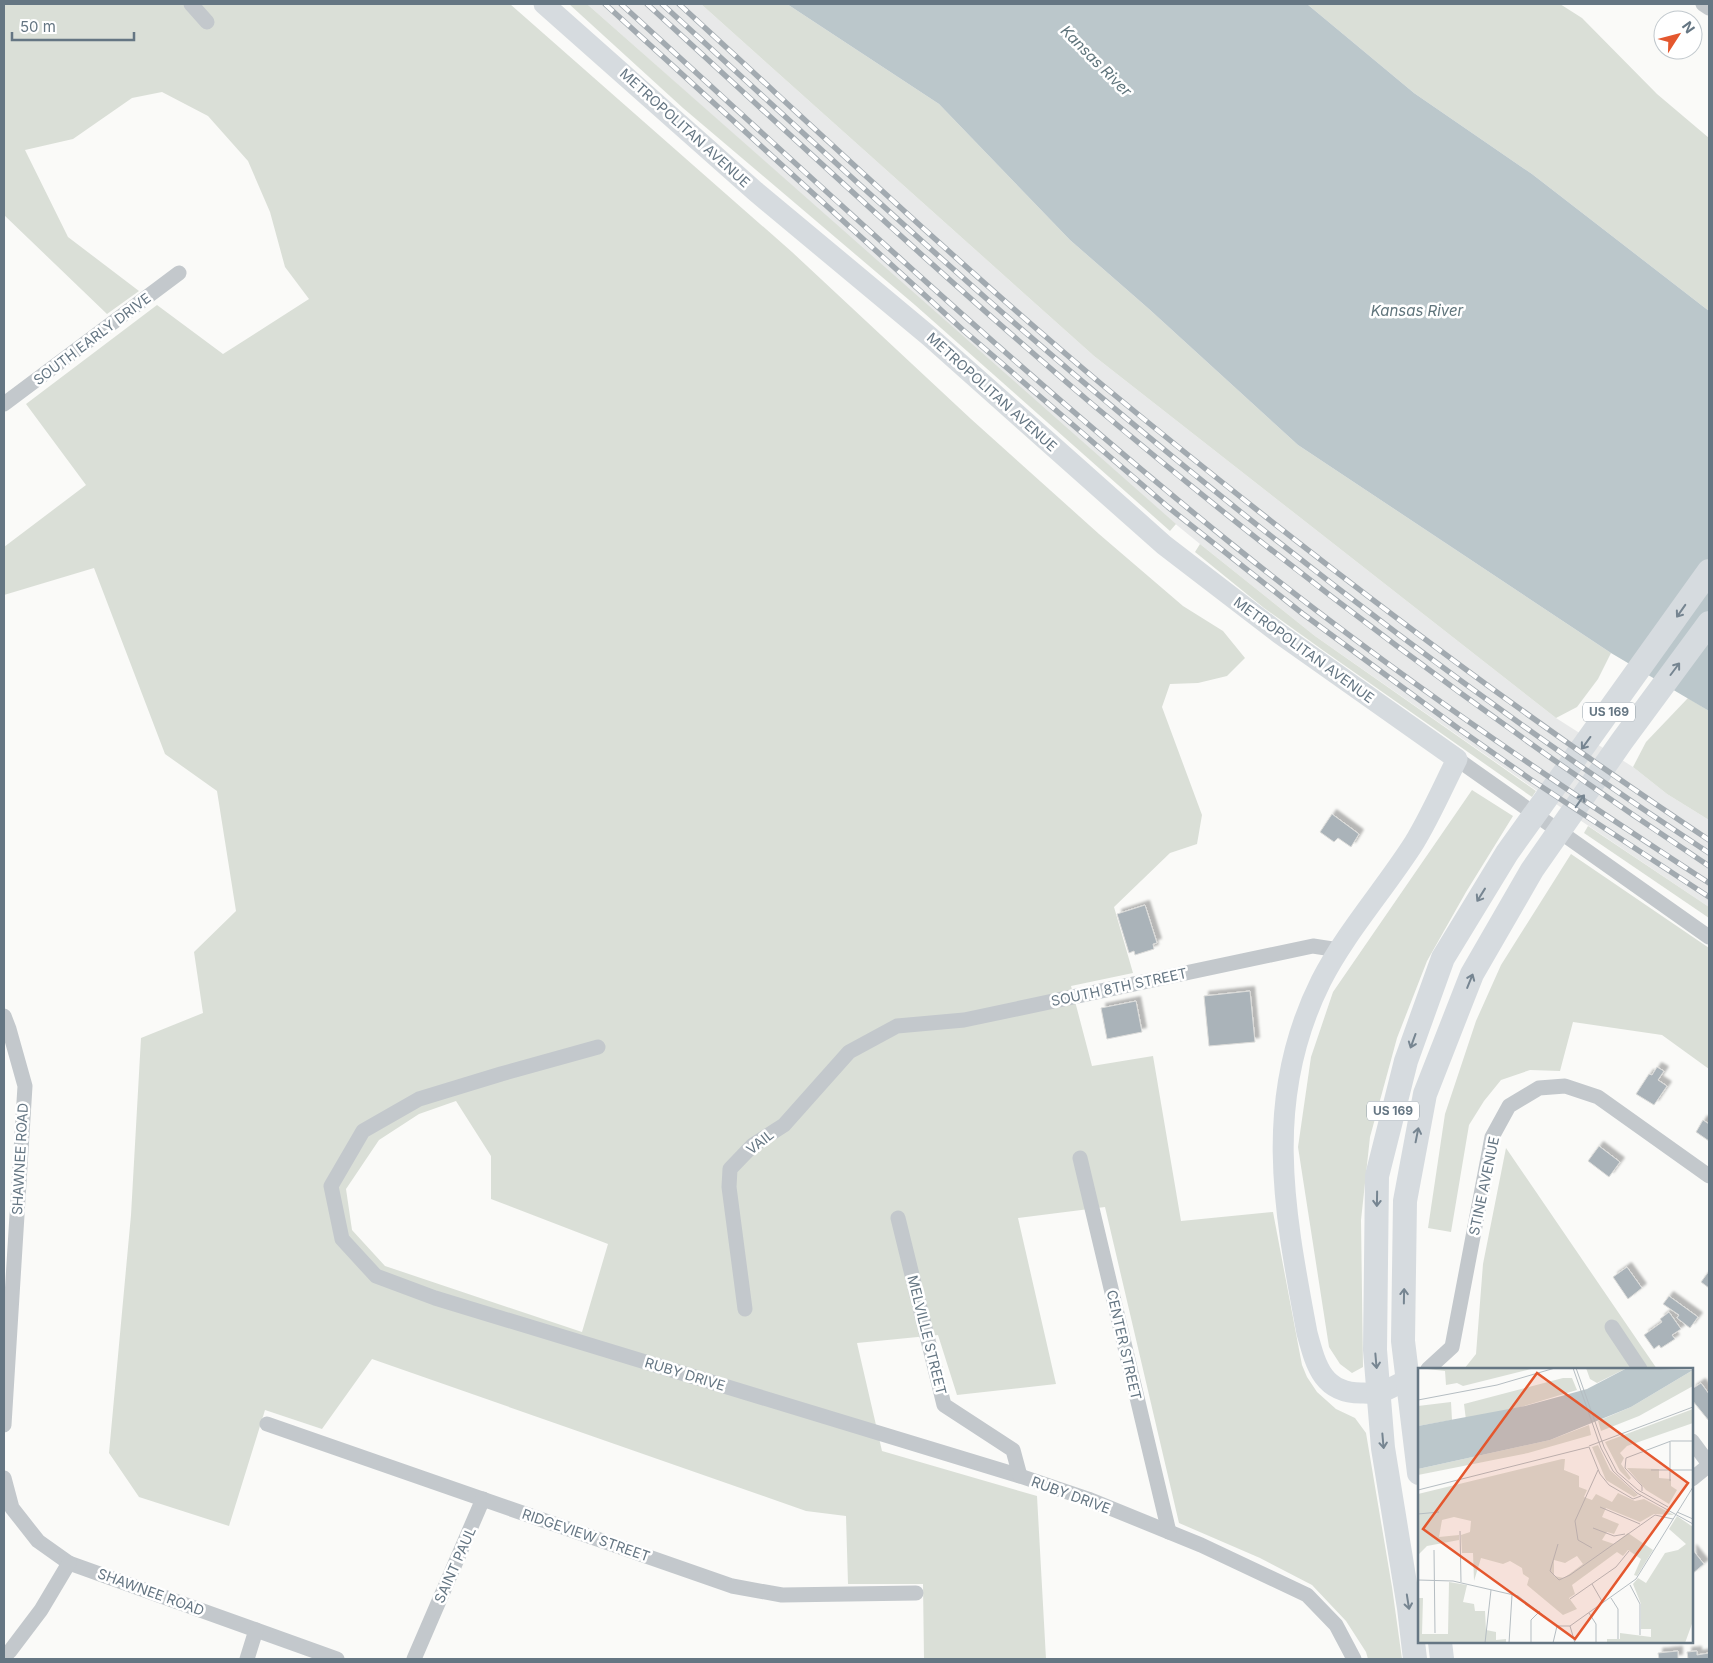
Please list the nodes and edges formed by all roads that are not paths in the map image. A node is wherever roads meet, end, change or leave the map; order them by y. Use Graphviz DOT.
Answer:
graph roads {
  1 [pos="190,4"];
  2 [pos="544,4"];
  3 [pos="1703,4"];
  4 [pos="1709,8"];
  5 [pos="207,22"];
  6 [pos="180,273"];
  7 [pos="4,404"];
  8 [pos="1709,571"];
  9 [pos="1709,623"];
  10 [pos="1457,759"];
  11 [pos="1709,937"];
  12 [pos="1339,950"];
  13 [pos="4,1016"];
  14 [pos="897,1026"];
  15 [pos="598,1048"];
  16 [pos="1080,1158"];
  17 [pos="1709,1176"];
  18 [pos="898,1218"];
  19 [pos="9,1268"];
  20 [pos="745,1309"];
  21 [pos="1612,1327"];
  22 [pos="1429,1368"];
  23 [pos="1639,1368"];
  24 [pos="1413,1377"];
  25 [pos="1379,1393"];
  26 [pos="267,1424"];
  27 [pos="4,1426"];
  28 [pos="1693,1442"];
  29 [pos="1418,1457"];
  30 [pos="1709,1465"];
  31 [pos="1020,1476"];
  32 [pos="4,1478"];
  33 [pos="1693,1478"];
  34 [pos="483,1499"];
  35 [pos="1168,1532"];
  36 [pos="69,1563"];
  37 [pos="916,1593"];
  38 [pos="256,1630"];
  39 [pos="1440,1643"];
  40 [pos="4,1657"];
  41 [pos="246,1659"];
  42 [pos="337,1659"];
  43 [pos="414,1659"];
  44 [pos="1354,1659"];
  45 [pos="1415,1659"];
  46 [pos="1442,1659"];
  1 -- 5 [label="street"];
  2 -- 10 [label="main road, METROPOLITAN AVENUE"];
  3 -- 4 [label="street"];
  6 -- 7 [label="street, SOUTH EARLY DRIVE"];
  8 -- 25 [label="main road, US 169, one-way"];
  24 -- 9 [label="main road, US 169, one-way"];
  10 -- 11 [label="street, METROPOLITAN AVENUE"];
  10 -- 12 [label="main road"];
  12 -- 14 [label="street, SOUTH 8TH STREET"];
  12 -- 25 [label="main road"];
  13 -- 19 [label="street, SHAWNEE ROAD"];
  14 -- 20 [label="street, VAIL"];
  15 -- 31 [label="street, RUBY DRIVE"];
  16 -- 35 [label="street, CENTER STREET"];
  17 -- 22 [label="street, STINE AVENUE"];
  18 -- 31 [label="street, MELVILLE STREET"];
  19 -- 27 [label="street, SHAWNEE ROAD"];
  21 -- 23 [label="street"];
  24 -- 25 [label="main road"];
  24 -- 29 [label="main road, US 169"];
  25 -- 45 [label="main road, US 169, one-way"];
  26 -- 34 [label="street, RIDGEVIEW STREET"];
  28 -- 30 [label="street"];
  30 -- 33 [label="street"];
  31 -- 35 [label="street, RUBY DRIVE"];
  32 -- 36 [label="street, SHAWNEE ROAD"];
  34 -- 37 [label="street, RIDGEVIEW STREET"];
  34 -- 43 [label="street, SAINT PAUL"];
  35 -- 44 [label="street, RUBY DRIVE"];
  36 -- 38 [label="street, SHAWNEE ROAD"];
  36 -- 40 [label="street"];
  38 -- 41 [label="street"];
  38 -- 42 [label="street, SHAWNEE ROAD"];
  39 -- 46 [label="main road"];
}
